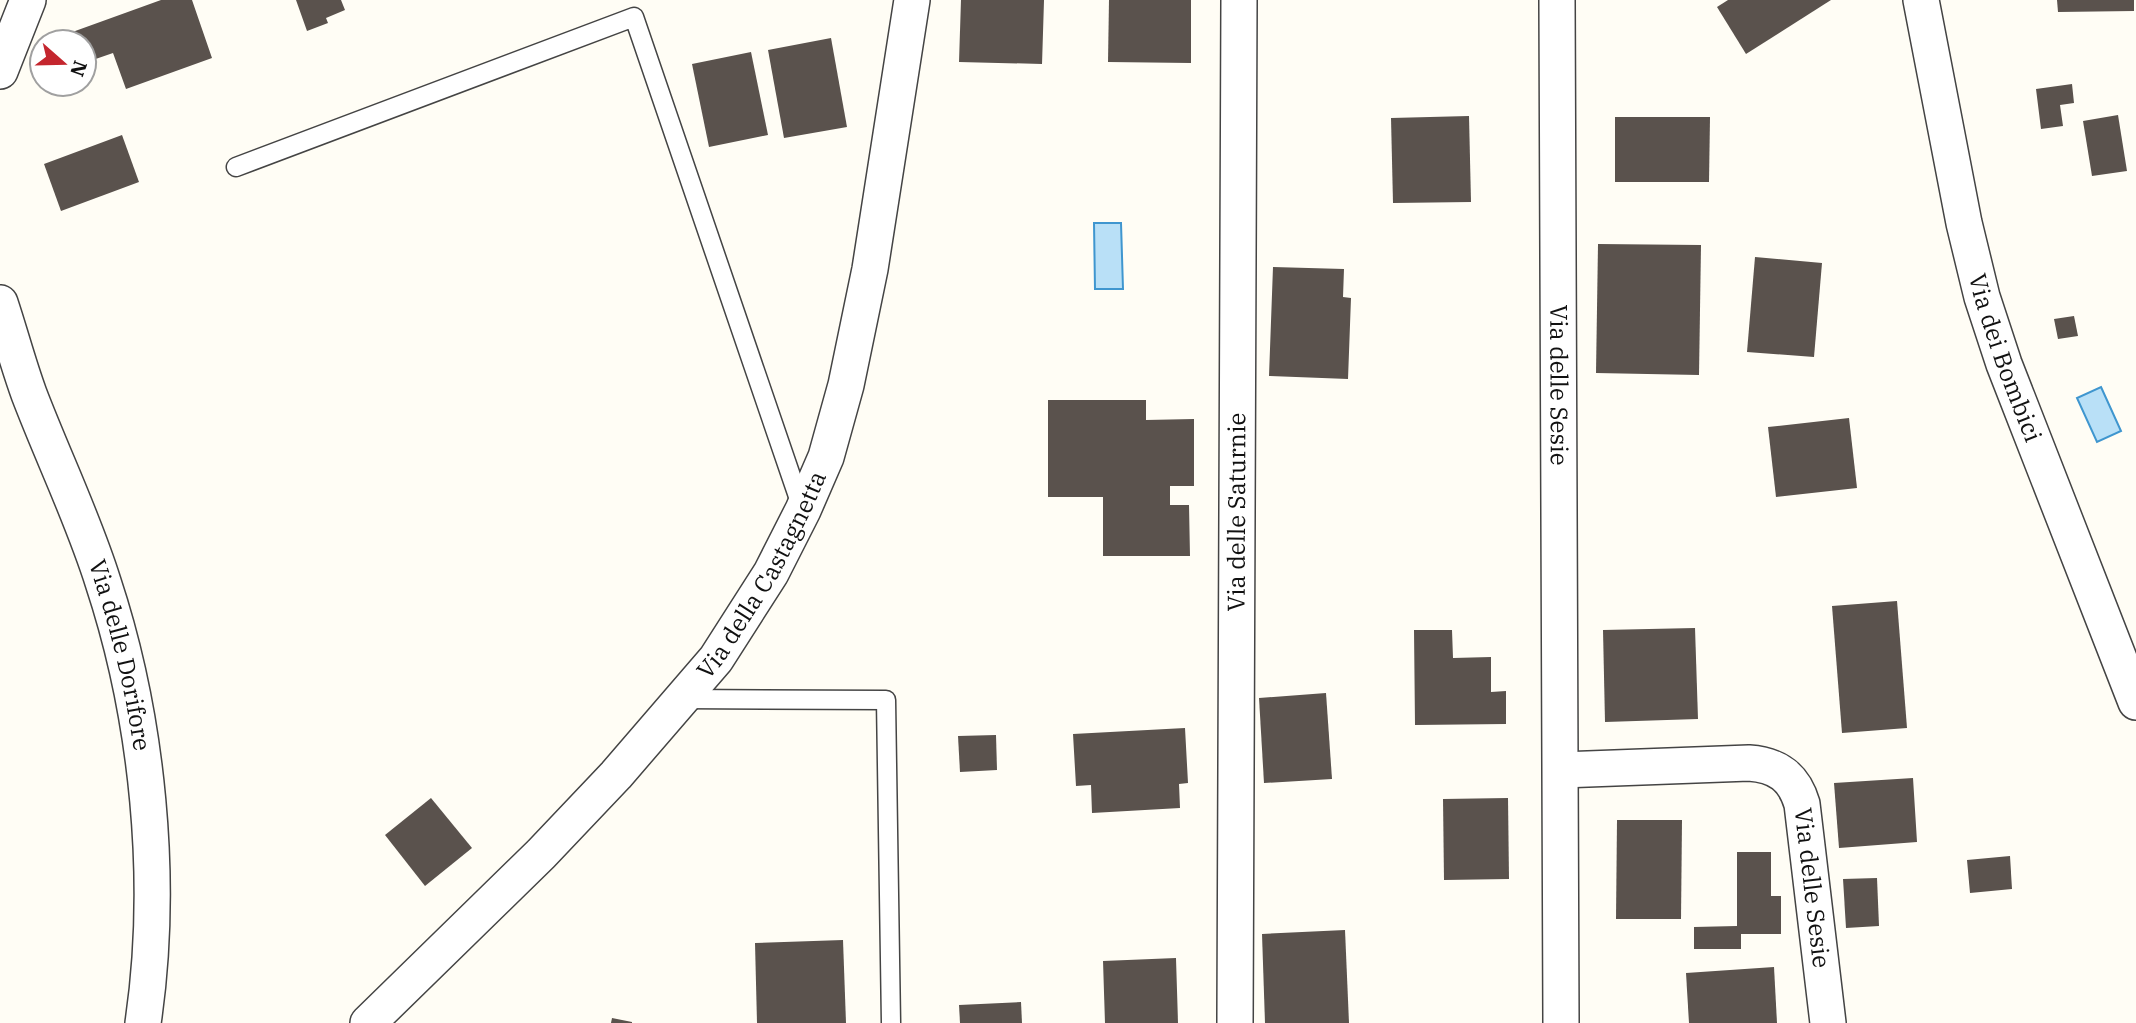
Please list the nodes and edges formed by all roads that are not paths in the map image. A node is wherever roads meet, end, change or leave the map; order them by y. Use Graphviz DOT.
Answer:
graph roads {
  1 [pos="28,0"];
  2 [pos="912,0"];
  3 [pos="1239,0"];
  4 [pos="1557,0"];
  5 [pos="1921,0"];
  6 [pos="0,71"];
  7 [pos="236,167"];
  8 [pos="0,303"];
  9 [pos="803,510"];
  10 [pos="682,699"];
  11 [pos="2136,702"];
  12 [pos="1561,770"];
  13 [pos="143,1023"];
  14 [pos="368,1023"];
  15 [pos="891,1023"];
  16 [pos="1235,1023"];
  17 [pos="1560,1023"];
  18 [pos="1828,1023"];
  1 -- 6 [label="street"];
  2 -- 9 [label="street, Via della Castagnetta"];
  3 -- 16 [label="street, Via delle Saturnie"];
  4 -- 12 [label="street, Via delle Sesie"];
  5 -- 11 [label="street, Via dei Bombici"];
  7 -- 9 [label="lane"];
  8 -- 13 [label="street, Via delle Dorifore"];
  9 -- 10 [label="street, Via della Castagnetta"];
  10 -- 14 [label="street, Via della Castagnetta"];
  10 -- 15 [label="lane"];
  12 -- 17 [label="street, Via delle Sesie"];
  12 -- 18 [label="street, Via delle Sesie"];
}
